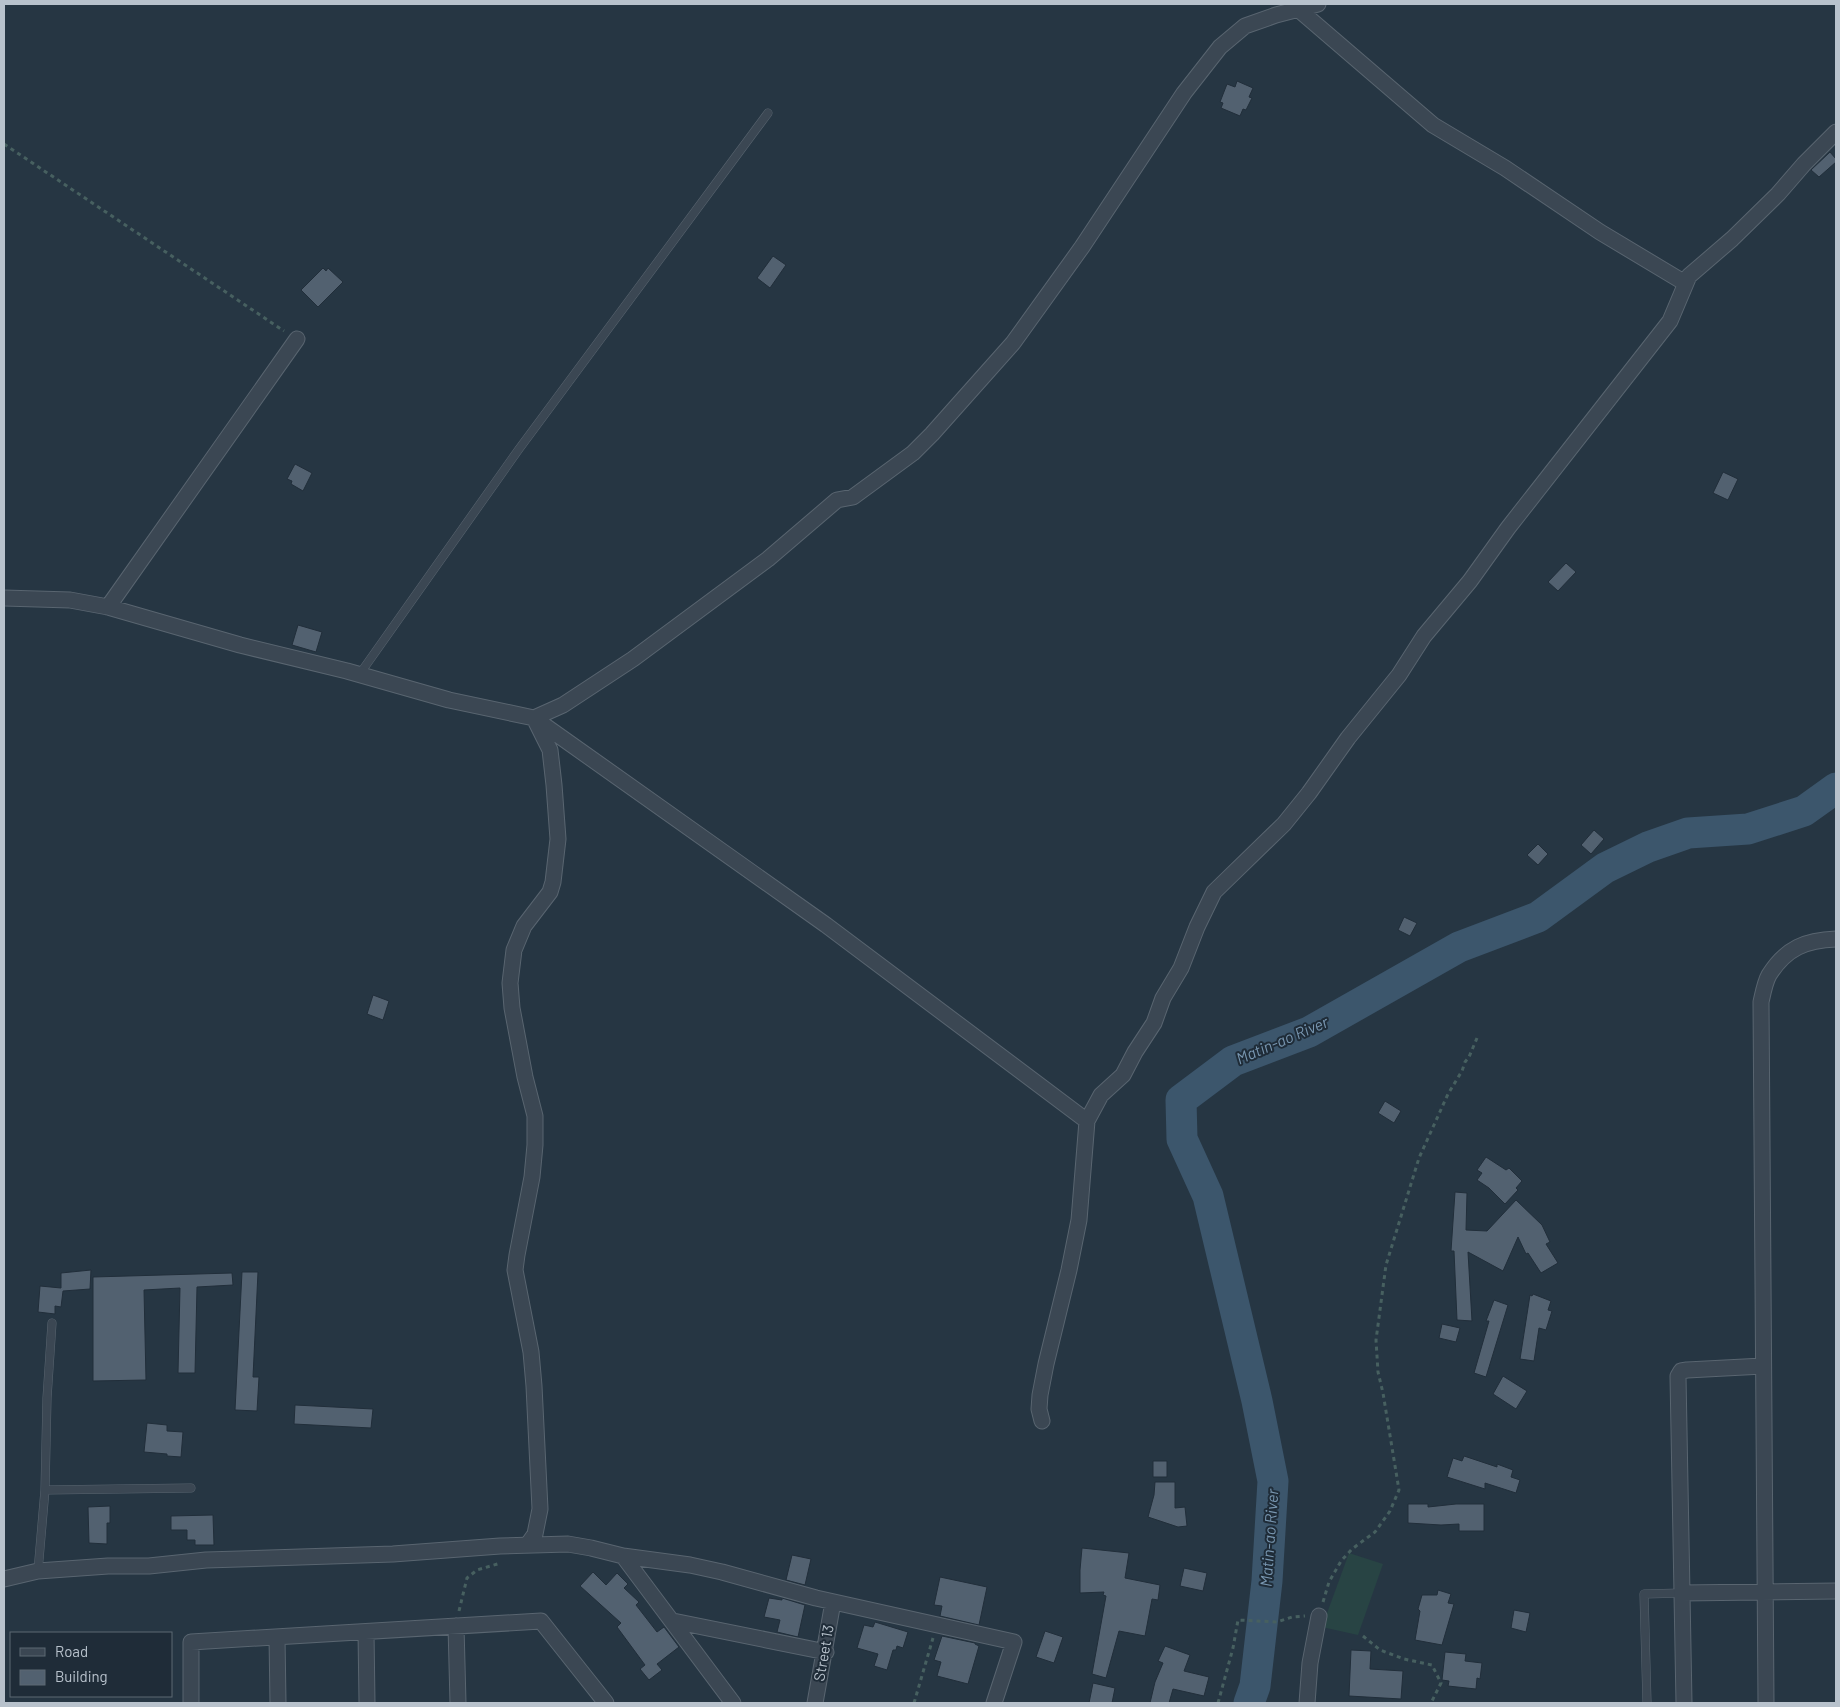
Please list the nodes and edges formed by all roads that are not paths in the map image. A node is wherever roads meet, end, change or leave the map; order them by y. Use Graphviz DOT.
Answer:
graph roads {
  1 [pos="1318,4"];
  2 [pos="1298,9"];
  3 [pos="768,113"];
  4 [pos="1836,132"];
  5 [pos="1686,283"];
  6 [pos="297,339"];
  7 [pos="4,598"];
  8 [pos="108,607"];
  9 [pos="359,675"];
  10 [pos="534,718"];
  11 [pos="1836,939"];
  12 [pos="1087,1121"];
  13 [pos="52,1323"];
  14 [pos="1763,1366"];
  15 [pos="1042,1421"];
  16 [pos="191,1488"];
  17 [pos="45,1490"];
  18 [pos="528,1544"];
  19 [pos="623,1556"];
  20 [pos="38,1571"];
  21 [pos="4,1578"];
  22 [pos="1836,1591"];
  23 [pos="1765,1592"];
  24 [pos="1682,1593"];
  25 [pos="833,1602"];
  26 [pos="1319,1616"];
  27 [pos="673,1621"];
  28 [pos="456,1626"];
  29 [pos="366,1632"];
  30 [pos="277,1637"];
  31 [pos="826,1652"];
  32 [pos="191,1703"];
  33 [pos="278,1703"];
  34 [pos="367,1703"];
  35 [pos="458,1703"];
  36 [pos="606,1703"];
  37 [pos="734,1703"];
  38 [pos="815,1703"];
  39 [pos="994,1703"];
  40 [pos="1307,1703"];
  41 [pos="1647,1703"];
  42 [pos="1684,1703"];
  43 [pos="1766,1703"];
  1 -- 2 [label="street"];
  2 -- 5 [label="street"];
  2 -- 10 [label="street"];
  3 -- 9 [label="lane"];
  4 -- 5 [label="street"];
  5 -- 12 [label="street"];
  6 -- 8 [label="street"];
  7 -- 8 [label="street"];
  8 -- 9 [label="street"];
  9 -- 10 [label="street"];
  10 -- 12 [label="street"];
  10 -- 18 [label="street"];
  11 -- 14 [label="street"];
  12 -- 15 [label="street"];
  13 -- 17 [label="lane"];
  14 -- 23 [label="street"];
  14 -- 24 [label="street"];
  16 -- 17 [label="lane"];
  17 -- 20 [label="lane"];
  18 -- 19 [label="street"];
  18 -- 20 [label="street"];
  19 -- 25 [label="street"];
  19 -- 27 [label="street"];
  20 -- 21 [label="street"];
  22 -- 23 [label="street"];
  23 -- 24 [label="street"];
  23 -- 43 [label="street"];
  24 -- 41 [label="lane"];
  24 -- 42 [label="street"];
  25 -- 31 [label="street, Street 13"];
  25 -- 39 [label="street"];
  26 -- 40 [label="street"];
  27 -- 31 [label="street"];
  27 -- 37 [label="street"];
  28 -- 29 [label="street"];
  28 -- 35 [label="street"];
  28 -- 36 [label="street"];
  29 -- 30 [label="street"];
  29 -- 34 [label="street"];
  30 -- 32 [label="street"];
  30 -- 33 [label="street"];
  31 -- 38 [label="street, Street 13"];
}
